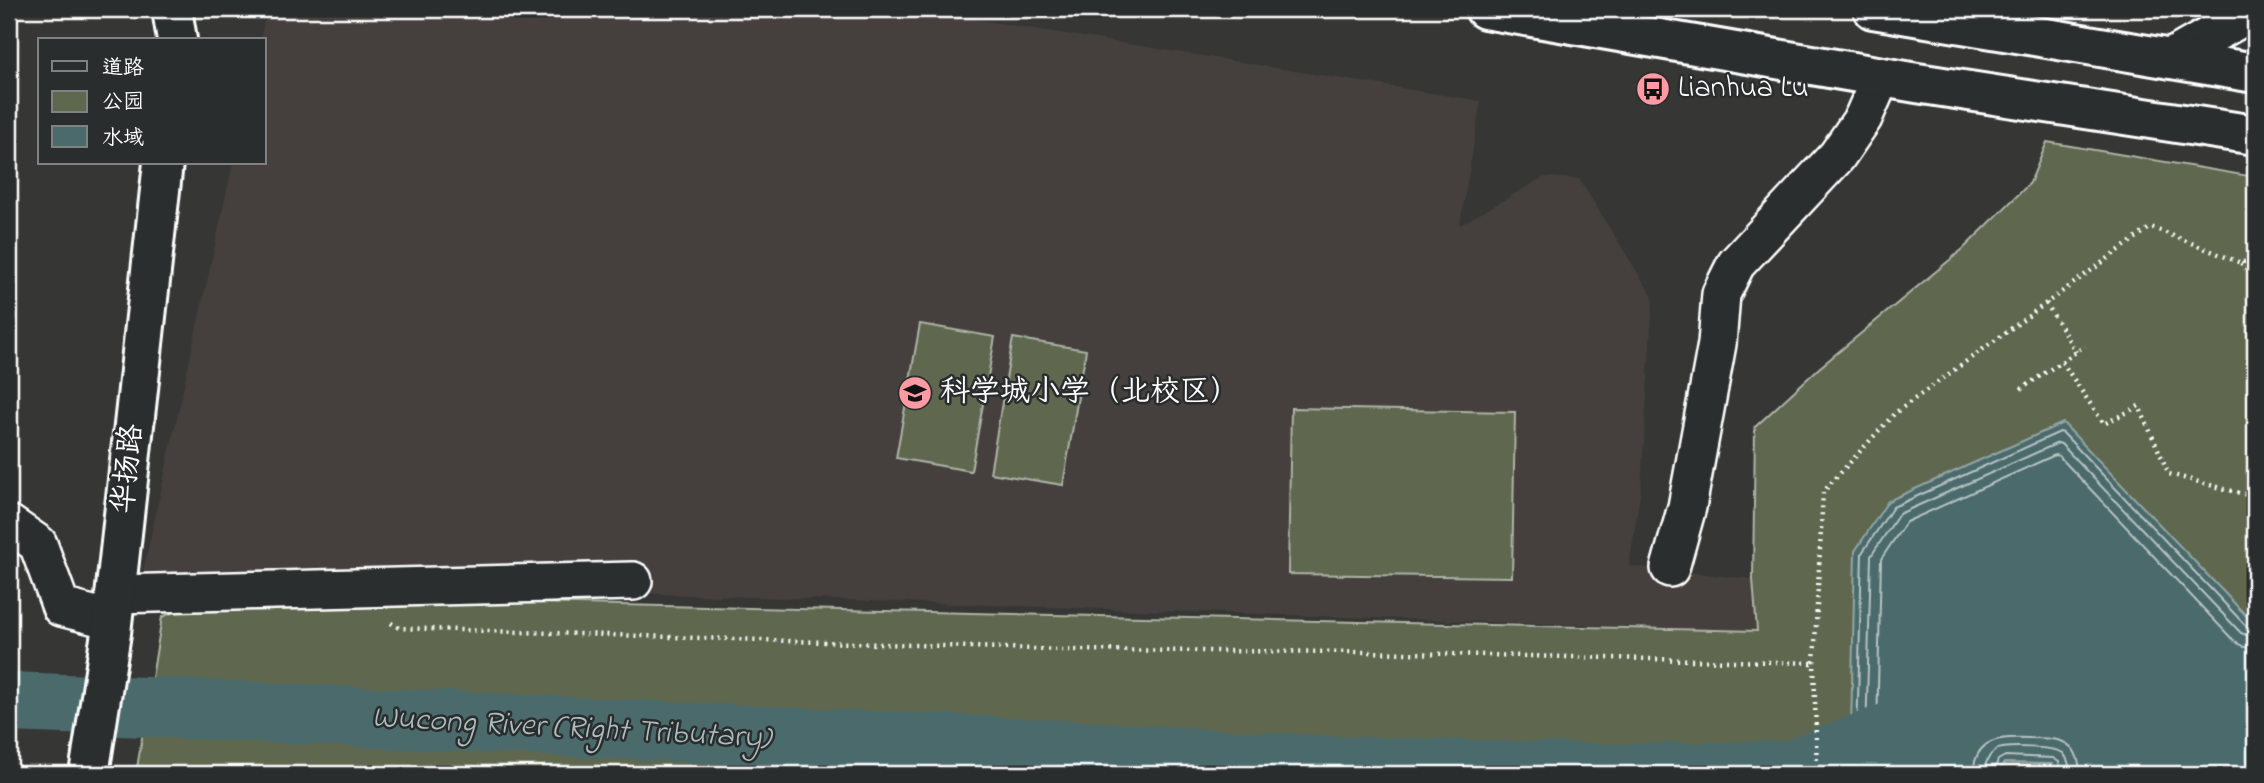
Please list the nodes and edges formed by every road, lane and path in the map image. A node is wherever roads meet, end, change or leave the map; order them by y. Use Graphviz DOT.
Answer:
graph roads {
  1 [pos="172,9"];
  2 [pos="1485,9"];
  3 [pos="1873,9"];
  4 [pos="2255,10"];
  5 [pos="177,38"];
  6 [pos="2169,59"];
  7 [pos="2255,73"];
  8 [pos="1881,77"];
  9 [pos="2255,135"];
  10 [pos="163,164"];
  11 [pos="2255,258"];
  12 [pos="2241,263"];
  13 [pos="2255,278"];
  14 [pos="2046,303"];
  15 [pos="2085,346"];
  16 [pos="2076,352"];
  17 [pos="2062,362"];
  18 [pos="2021,389"];
  19 [pos="2253,460"];
  20 [pos="2255,466"];
  21 [pos="2255,497"];
  22 [pos="9,524"];
  23 [pos="1670,568"];
  24 [pos="633,581"];
  25 [pos="113,615"];
  26 [pos="388,621"];
  27 [pos="1814,663"];
  28 [pos="91,765"];
  29 [pos="1817,774"];
  1 -- 5 [label="street"];
  2 -- 8 [label="street"];
  3 -- 6 [label="street"];
  4 -- 6 [label="street"];
  6 -- 7 [label="street"];
  8 -- 9 [label="street"];
  8 -- 23 [label="street"];
  10 -- 25 [label="street, 华扬路"];
  11 -- 12 [label="path"];
  12 -- 13 [label="path"];
  12 -- 14 [label="path"];
  14 -- 16 [label="path"];
  14 -- 27 [label="path"];
  15 -- 16 [label="path"];
  16 -- 17 [label="path"];
  17 -- 18 [label="path"];
  17 -- 21 [label="path"];
  19 -- 20 [label="path"];
  22 -- 25 [label="street"];
  24 -- 25 [label="street"];
  25 -- 28 [label="street, 华扬路"];
  26 -- 27 [label="path"];
  27 -- 29 [label="path"];
}
